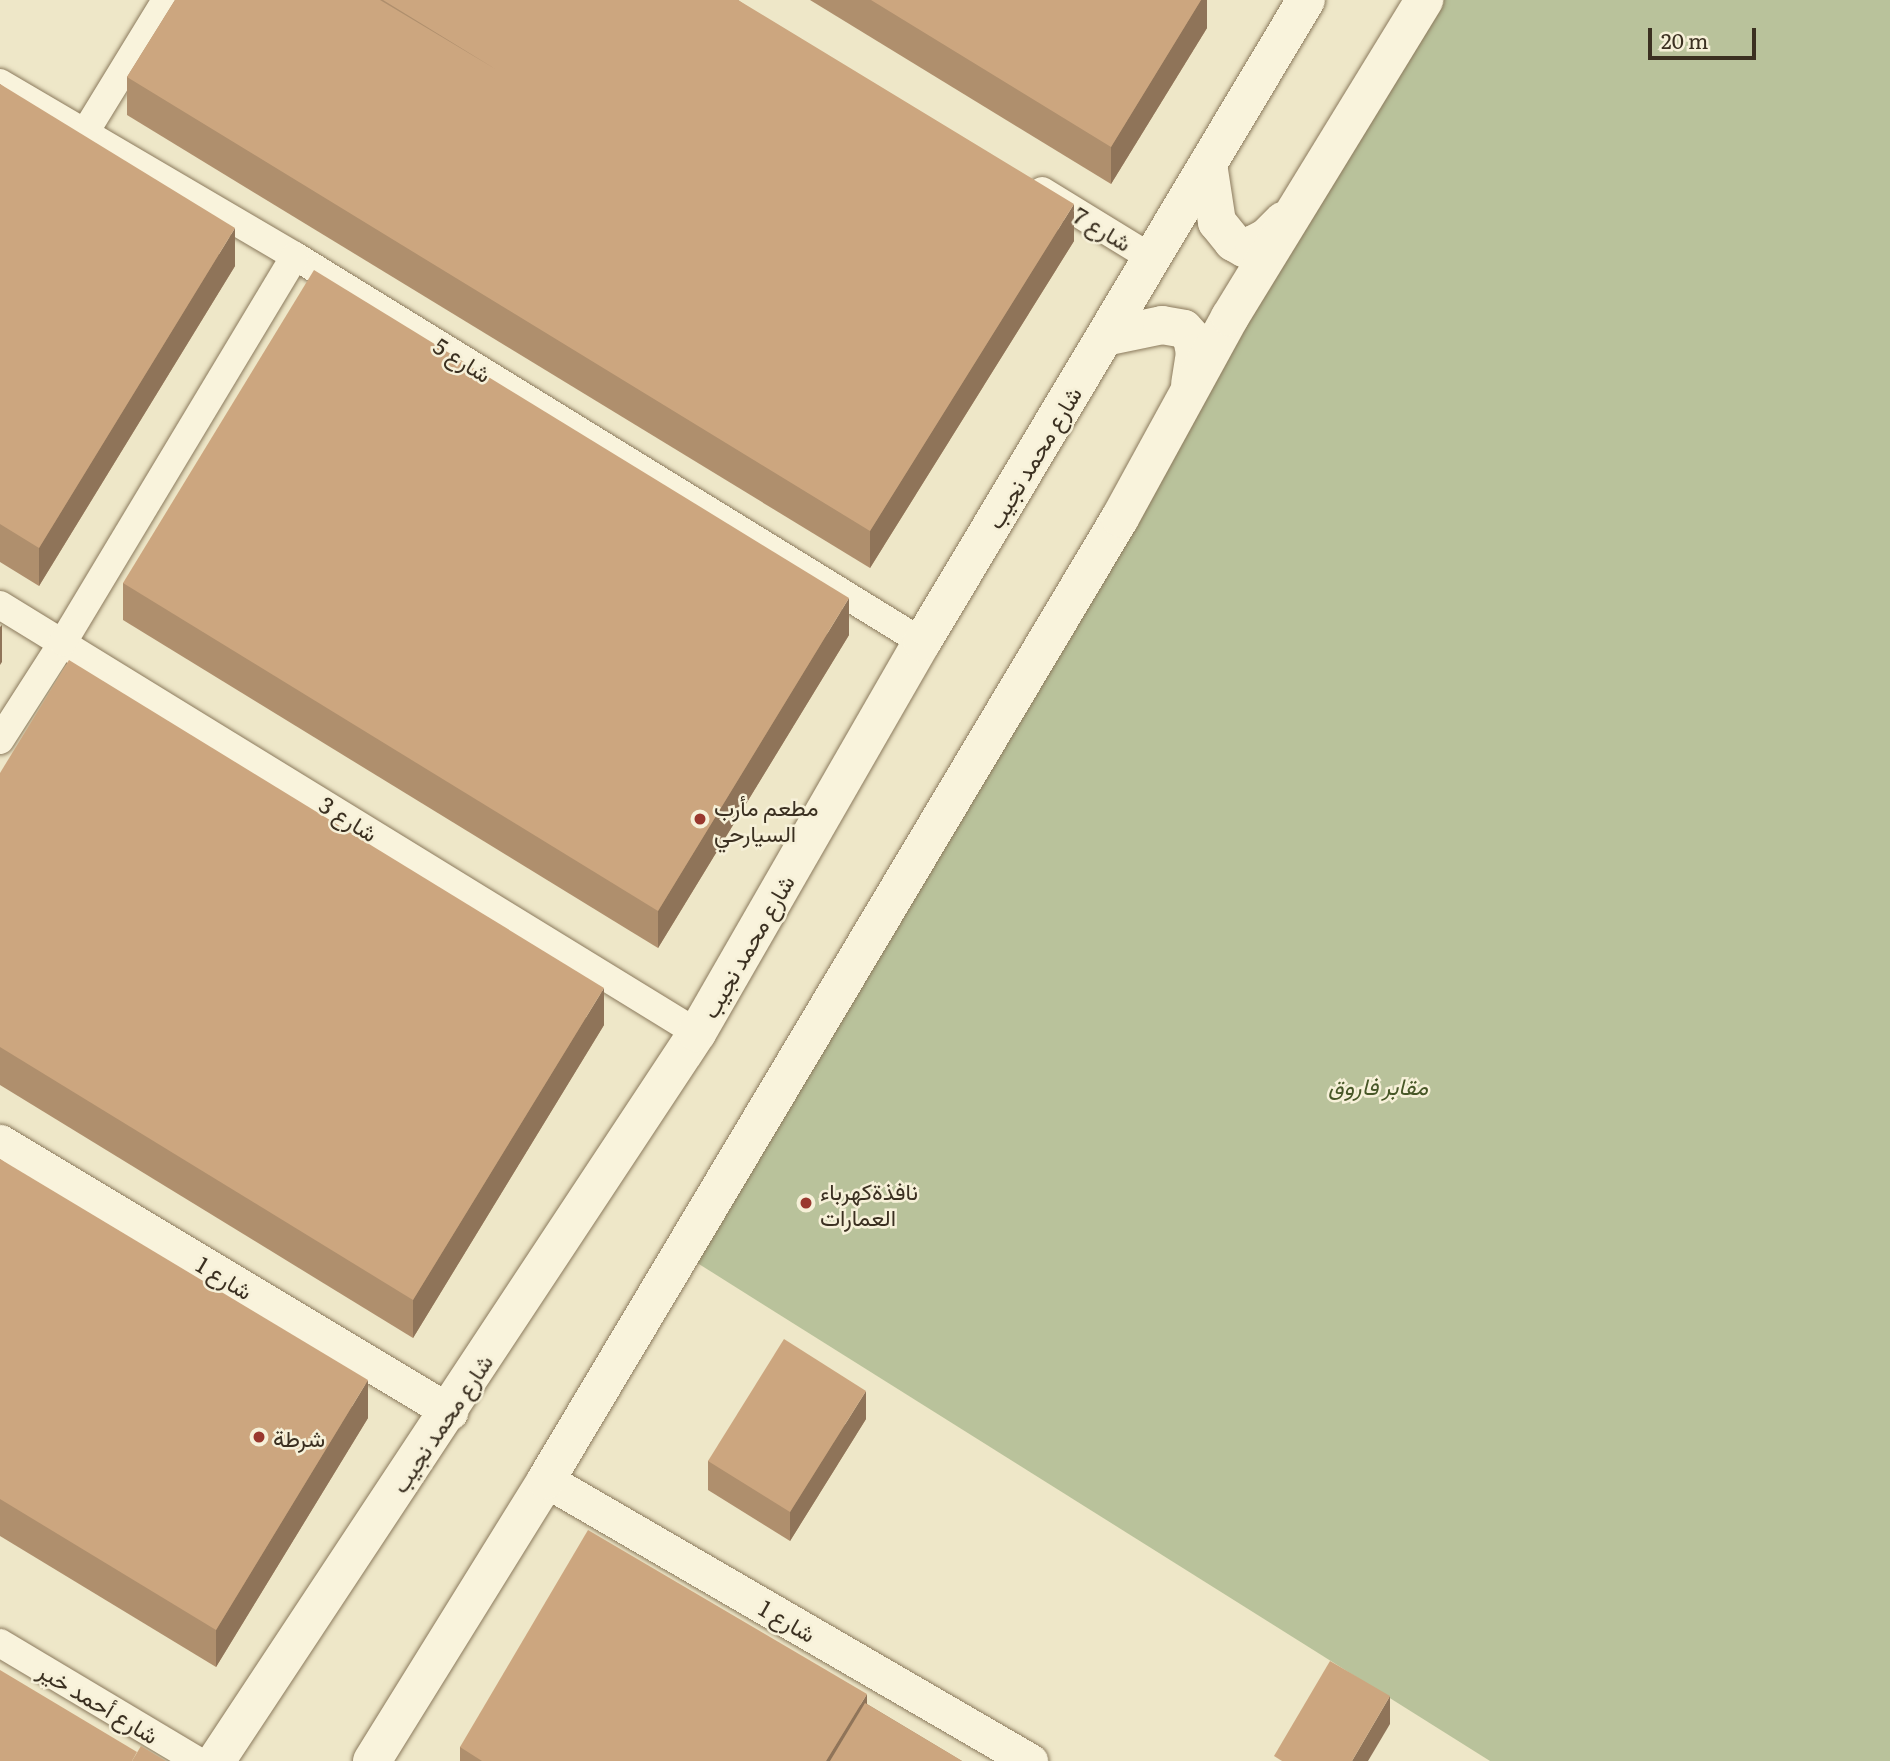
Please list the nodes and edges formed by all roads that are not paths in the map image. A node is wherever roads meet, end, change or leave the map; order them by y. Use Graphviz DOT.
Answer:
graph roads {
  1 [pos="166,0"];
  2 [pos="1306,0"];
  3 [pos="1424,0"];
  4 [pos="0,83"];
  5 [pos="84,134"];
  6 [pos="1208,164"];
  7 [pos="1024,180"];
  8 [pos="1300,201"];
  9 [pos="295,256"];
  10 [pos="1153,259"];
  11 [pos="1105,337"];
  12 [pos="1189,390"];
  13 [pos="0,605"];
  14 [pos="63,642"];
  15 [pos="922,642"];
  16 [pos="0,740"];
  17 [pos="697,1032"];
  18 [pos="0,1142"];
  19 [pos="450,1412"];
  20 [pos="546,1480"];
  21 [pos="0,1643"];
  22 [pos="198,1761"];
  23 [pos="216,1761"];
  24 [pos="372,1761"];
  25 [pos="1030,1761"];
  1 -- 5 [label="street"];
  2 -- 6 [label="main road, شارع محمد نجيب"];
  3 -- 8 [label="main road"];
  4 -- 5 [label="street, شارع 5"];
  5 -- 9 [label="street, شارع 5"];
  6 -- 8 [label="main road"];
  6 -- 10 [label="main road, شارع محمد نجيب"];
  7 -- 10 [label="street, شارع 7"];
  8 -- 12 [label="main road"];
  9 -- 14 [label="street"];
  9 -- 15 [label="street, شارع 5"];
  10 -- 11 [label="main road, شارع محمد نجيب"];
  11 -- 12 [label="main road"];
  11 -- 15 [label="main road, شارع محمد نجيب"];
  12 -- 20 [label="main road"];
  13 -- 14 [label="street, شارع 3"];
  14 -- 16 [label="street"];
  14 -- 17 [label="street, شارع 3"];
  15 -- 17 [label="main road, شارع محمد نجيب"];
  17 -- 19 [label="main road, شارع محمد نجيب"];
  18 -- 19 [label="street, شارع 1"];
  19 -- 23 [label="main road, شارع محمد نجيب"];
  20 -- 24 [label="main road"];
  20 -- 25 [label="street, شارع 1"];
  21 -- 22 [label="street, شارع أحمد خير"];
}
